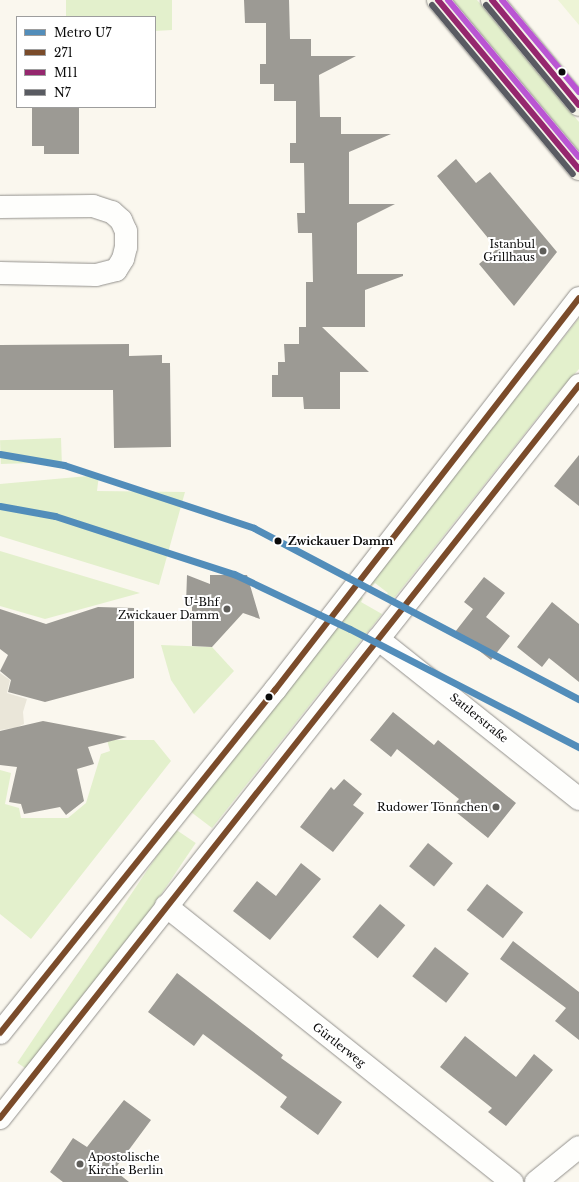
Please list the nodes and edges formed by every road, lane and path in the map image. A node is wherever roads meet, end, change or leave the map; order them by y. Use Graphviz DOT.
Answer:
graph roads {
  1 [pos="438,0"];
  2 [pos="492,0"];
  3 [pos="579,105"];
  4 [pos="579,169"];
  5 [pos="0,207"];
  6 [pos="0,273"];
  7 [pos="579,298"];
  8 [pos="579,385"];
  9 [pos="378,639"];
  10 [pos="579,799"];
  11 [pos="166,906"];
  12 [pos="0,1033"];
  13 [pos="0,1118"];
  14 [pos="579,1147"];
  15 [pos="512,1182"];
  16 [pos="536,1182"];
  1 -- 4 [label="main road"];
  2 -- 3 [label="main road"];
  5 -- 6 [label="street"];
  7 -- 12 [label="street"];
  8 -- 9 [label="street"];
  9 -- 10 [label="street, Sattlerstraße"];
  9 -- 11 [label="street"];
  11 -- 13 [label="street"];
  11 -- 15 [label="street, Gürtlerweg"];
  14 -- 16 [label="street"];
}
